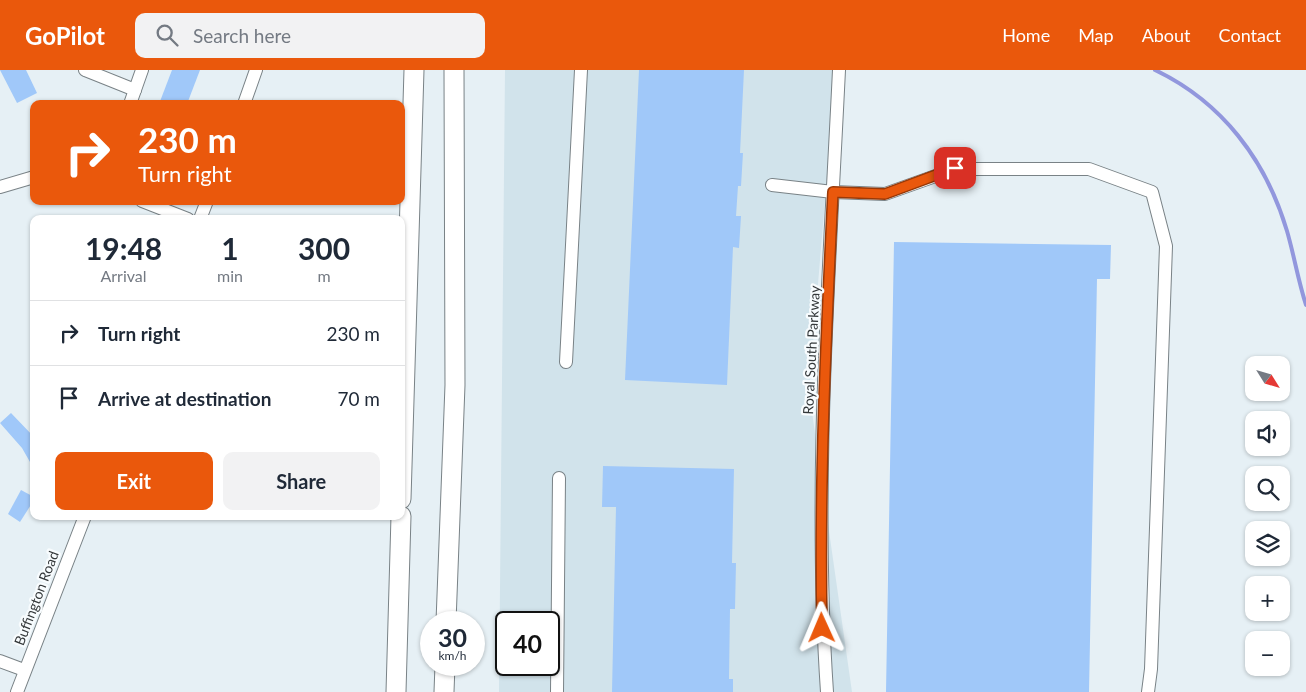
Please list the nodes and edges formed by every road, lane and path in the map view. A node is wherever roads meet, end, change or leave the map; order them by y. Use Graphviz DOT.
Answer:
graph roads {
  1 [pos="85,70"];
  2 [pos="142,70"];
  3 [pos="256,70"];
  4 [pos="414,70"];
  5 [pos="454,70"];
  6 [pos="581,70"];
  7 [pos="838,70"];
  8 [pos="135,90"];
  9 [pos="131,100"];
  10 [pos="245,100"];
  11 [pos="30,179"];
  12 [pos="772,185"];
  13 [pos="0,187"];
  14 [pos="833,192"];
  15 [pos="152,205"];
  16 [pos="178,215"];
  17 [pos="566,362"];
  18 [pos="405,367"];
  19 [pos="559,478"];
  20 [pos="83,520"];
  21 [pos="401,520"];
  22 [pos="446,611"];
  23 [pos="0,661"];
  24 [pos="24,670"];
  25 [pos="445,676"];
  26 [pos="17,692"];
  27 [pos="396,692"];
  28 [pos="444,692"];
  29 [pos="557,692"];
  30 [pos="827,692"];
  31 [pos="1148,692"];
  1 -- 8 [label="street"];
  2 -- 8 [label="street"];
  3 -- 10 [label="street"];
  4 -- 18 [label="highway"];
  5 -- 22 [label="highway"];
  6 -- 17 [label="street"];
  7 -- 14 [label="street, Royal South Parkway"];
  8 -- 9 [label="street"];
  11 -- 13 [label="street"];
  12 -- 14 [label="street"];
  14 -- 30 [label="street, Royal South Parkway"];
  14 -- 31 [label="street"];
  15 -- 16 [label="street"];
  19 -- 29 [label="street"];
  20 -- 24 [label="street, Buffington Road"];
  21 -- 27 [label="highway"];
  23 -- 24 [label="street"];
  24 -- 26 [label="street, Buffington Road"];
  25 -- 28 [label="highway"];
}
